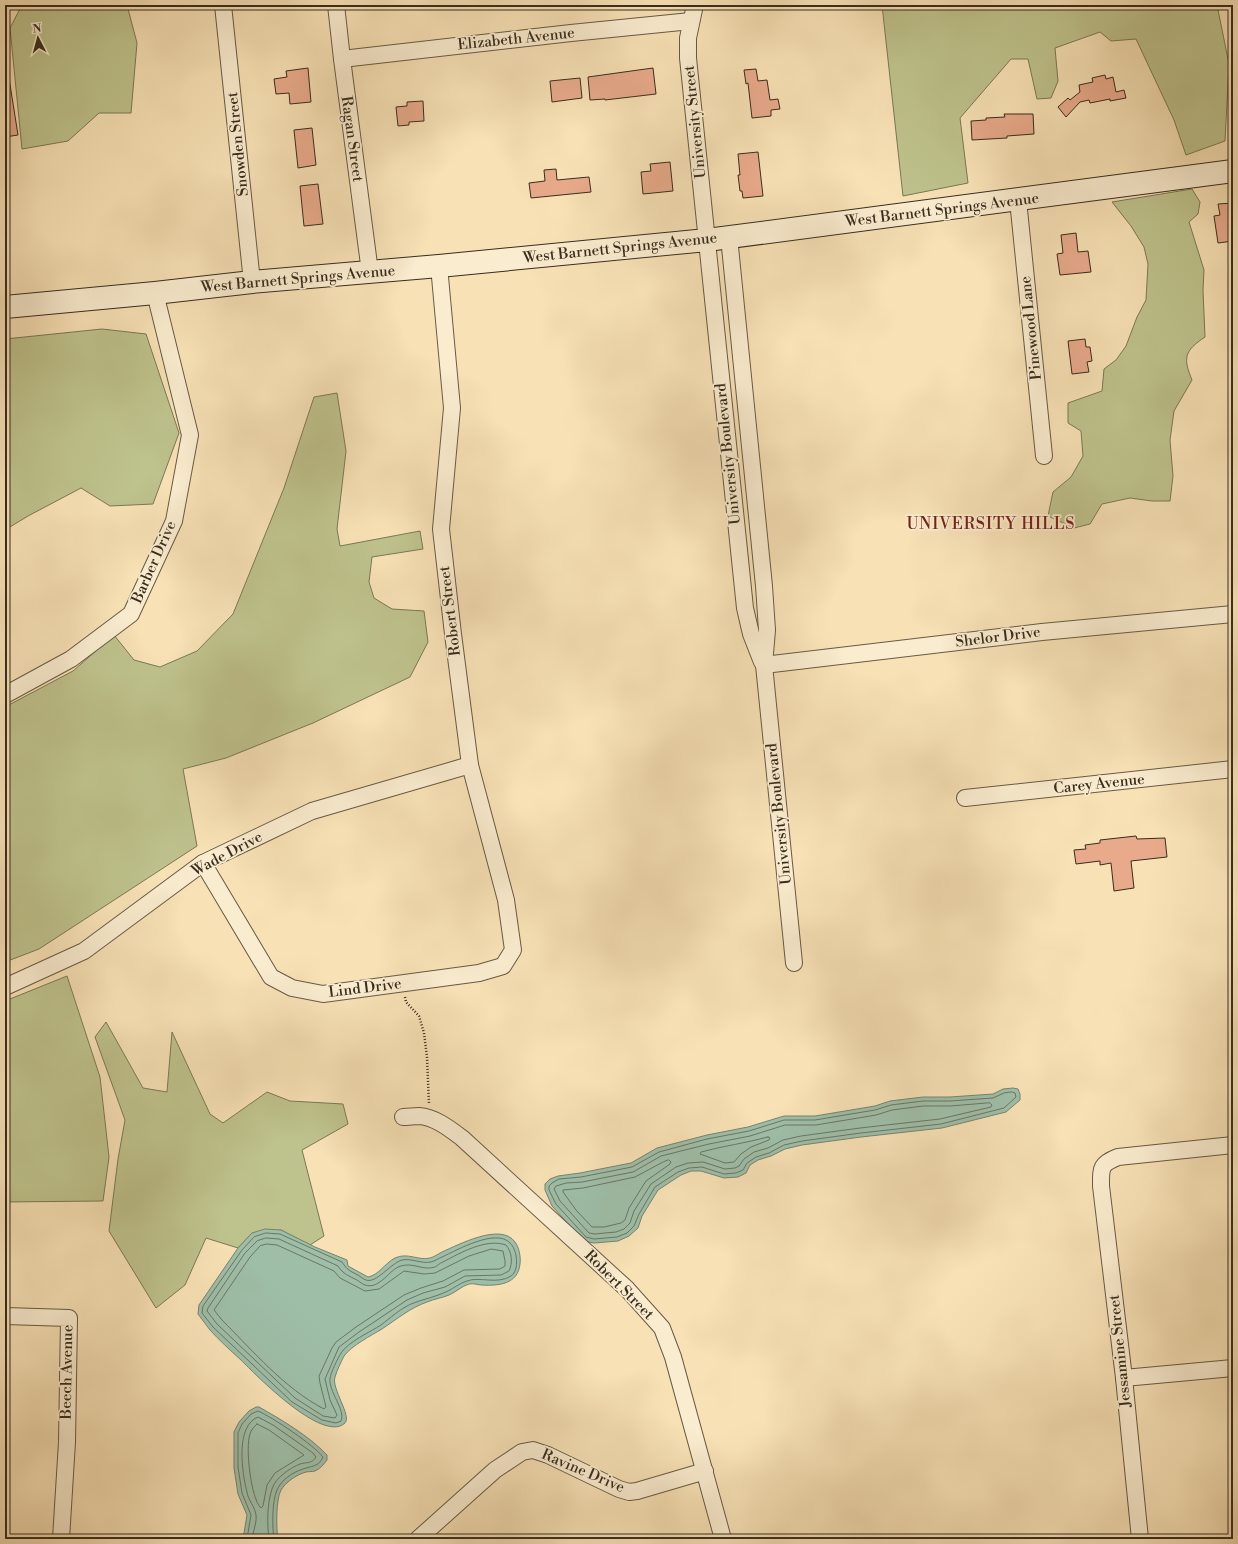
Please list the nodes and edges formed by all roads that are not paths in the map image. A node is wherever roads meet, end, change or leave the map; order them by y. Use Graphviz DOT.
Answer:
graph roads {
  1 [pos="223,5"];
  2 [pos="336,5"];
  3 [pos="695,5"];
  4 [pos="691,21"];
  5 [pos="342,60"];
  6 [pos="1233,171"];
  7 [pos="1018,200"];
  8 [pos="729,237"];
  9 [pos="707,240"];
  10 [pos="439,266"];
  11 [pos="370,272"];
  12 [pos="252,282"];
  13 [pos="155,294"];
  14 [pos="5,307"];
  15 [pos="1044,456"];
  16 [pos="1233,614"];
  17 [pos="764,665"];
  18 [pos="5,695"];
  19 [pos="470,765"];
  20 [pos="1233,769"];
  21 [pos="965,798"];
  22 [pos="203,863"];
  23 [pos="513,950"];
  24 [pos="794,964"];
  25 [pos="5,987"];
  26 [pos="403,1117"];
  27 [pos="1233,1145"];
  28 [pos="5,1316"];
  29 [pos="1233,1368"];
  30 [pos="1124,1378"];
  31 [pos="705,1471"];
  32 [pos="60,1539"];
  33 [pos="418,1539"];
  34 [pos="723,1539"];
  35 [pos="1140,1539"];
  1 -- 12 [label="street, Snowden Street"];
  2 -- 5 [label="street, Ragan Street"];
  3 -- 4 [label="street, University Street"];
  4 -- 5 [label="street, Elizabeth Avenue"];
  4 -- 9 [label="street, University Street"];
  5 -- 11 [label="street, Ragan Street"];
  6 -- 7 [label="street, West Barnett Springs Avenue"];
  7 -- 8 [label="street, West Barnett Springs Avenue"];
  7 -- 15 [label="street, Pinewood Lane"];
  8 -- 9 [label="street, West Barnett Springs Avenue"];
  8 -- 17 [label="street, University Boulevard"];
  9 -- 10 [label="street, West Barnett Springs Avenue"];
  9 -- 17 [label="street, University Boulevard"];
  10 -- 11 [label="street, West Barnett Springs Avenue"];
  10 -- 19 [label="street, Robert Street"];
  11 -- 12 [label="street, West Barnett Springs Avenue"];
  12 -- 13 [label="street, West Barnett Springs Avenue"];
  13 -- 14 [label="street, West Barnett Springs Avenue"];
  13 -- 18 [label="street, Barber Drive"];
  16 -- 17 [label="street, Shelor Drive"];
  17 -- 24 [label="street, University Boulevard"];
  19 -- 22 [label="street, Wade Drive"];
  19 -- 23 [label="street, Robert Street"];
  20 -- 21 [label="street, Carey Avenue"];
  22 -- 23 [label="street, Lind Drive"];
  22 -- 25 [label="street, Wade Drive"];
  26 -- 31 [label="street, Robert Street"];
  27 -- 30 [label="street, Jessamine Street"];
  28 -- 32 [label="street, Beech Avenue"];
  29 -- 30 [label="street"];
  30 -- 35 [label="street, Jessamine Street"];
  31 -- 33 [label="street, Ravine Drive"];
  31 -- 34 [label="street, Robert Street"];
}
